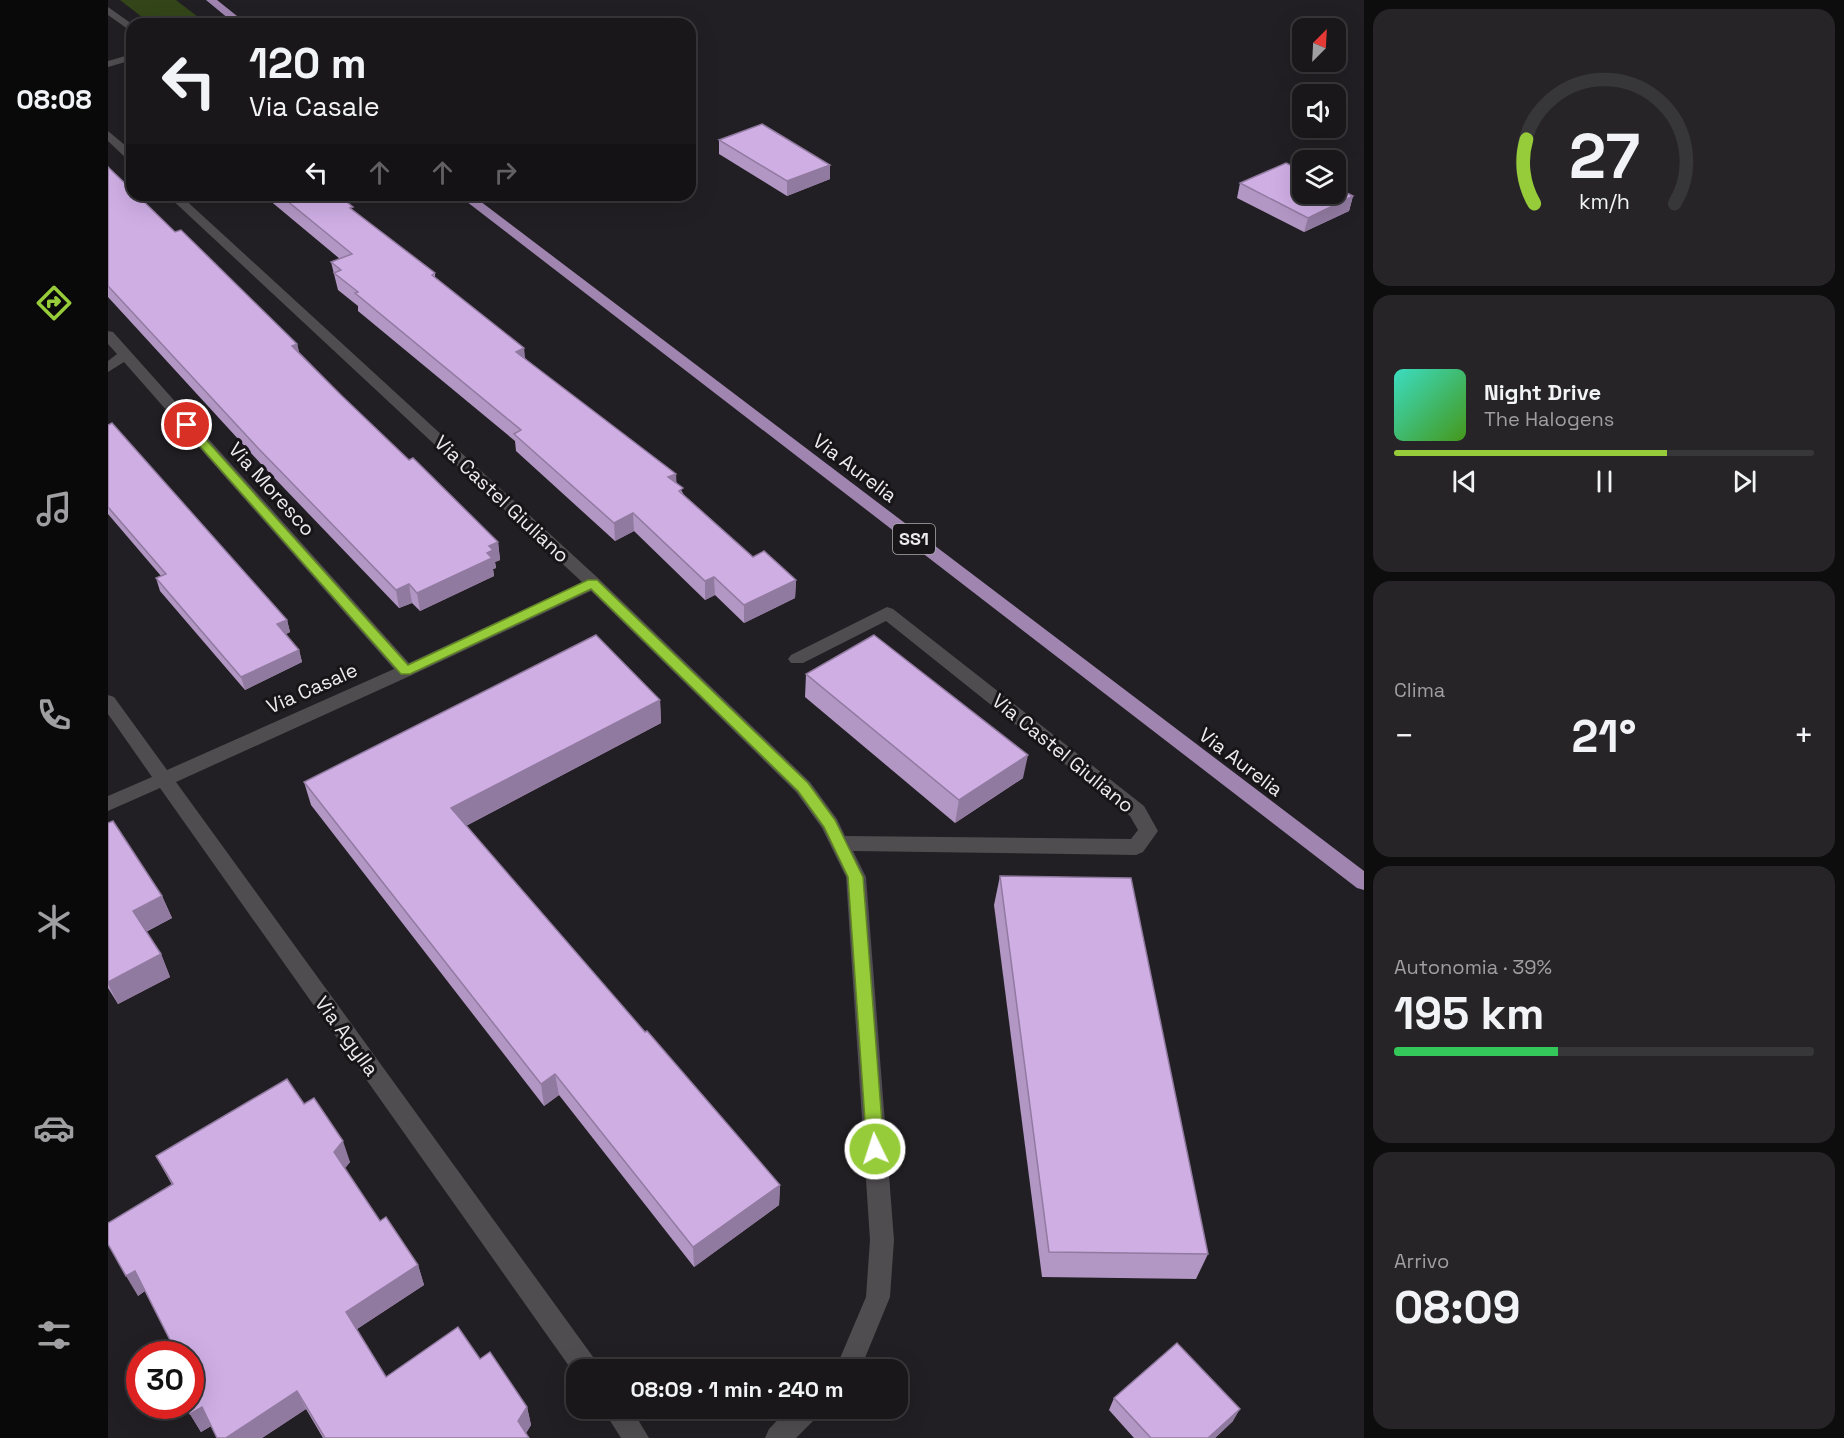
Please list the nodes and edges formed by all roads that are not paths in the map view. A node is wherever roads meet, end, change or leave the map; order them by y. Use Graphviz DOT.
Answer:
graph roads {
  1 [pos="211,0"];
  2 [pos="108,10"];
  3 [pos="234,18"];
  4 [pos="126,24"];
  5 [pos="108,53"];
  6 [pos="113,63"];
  7 [pos="110,139"];
  8 [pos="126,152"];
  9 [pos="179,201"];
  10 [pos="472,201"];
  11 [pos="108,335"];
  12 [pos="124,355"];
  13 [pos="108,368"];
  14 [pos="593,583"];
  15 [pos="797,659"];
  16 [pos="406,671"];
  17 [pos="108,701"];
  18 [pos="170,775"];
  19 [pos="108,804"];
  20 [pos="839,843"];
  21 [pos="1364,882"];
  22 [pos="578,1359"];
  23 [pos="852,1359"];
  24 [pos="623,1419"];
  25 [pos="797,1419"];
  26 [pos="636,1438"];
  27 [pos="778,1438"];
  1 -- 3 [label="main road"];
  2 -- 4 [label="street"];
  5 -- 6 [label="street"];
  7 -- 8 [label="street"];
  9 -- 14 [label="street, Via Castel Giuliano"];
  10 -- 21 [label="main road, Via Aurelia / SS1"];
  11 -- 12 [label="street, Via Moresco"];
  12 -- 13 [label="street"];
  12 -- 16 [label="street, Via Moresco"];
  14 -- 16 [label="street, Via Casale"];
  14 -- 20 [label="street, Via Castel Giuliano"];
  15 -- 20 [label="street, Via Castel Giuliano"];
  16 -- 18 [label="street, Via Casale"];
  17 -- 18 [label="street, Via Agylla"];
  18 -- 19 [label="street, Via Casale"];
  18 -- 22 [label="street, Via Agylla"];
  20 -- 23 [label="street, Via Castel Giuliano"];
  24 -- 26 [label="street"];
  25 -- 27 [label="street"];
}
